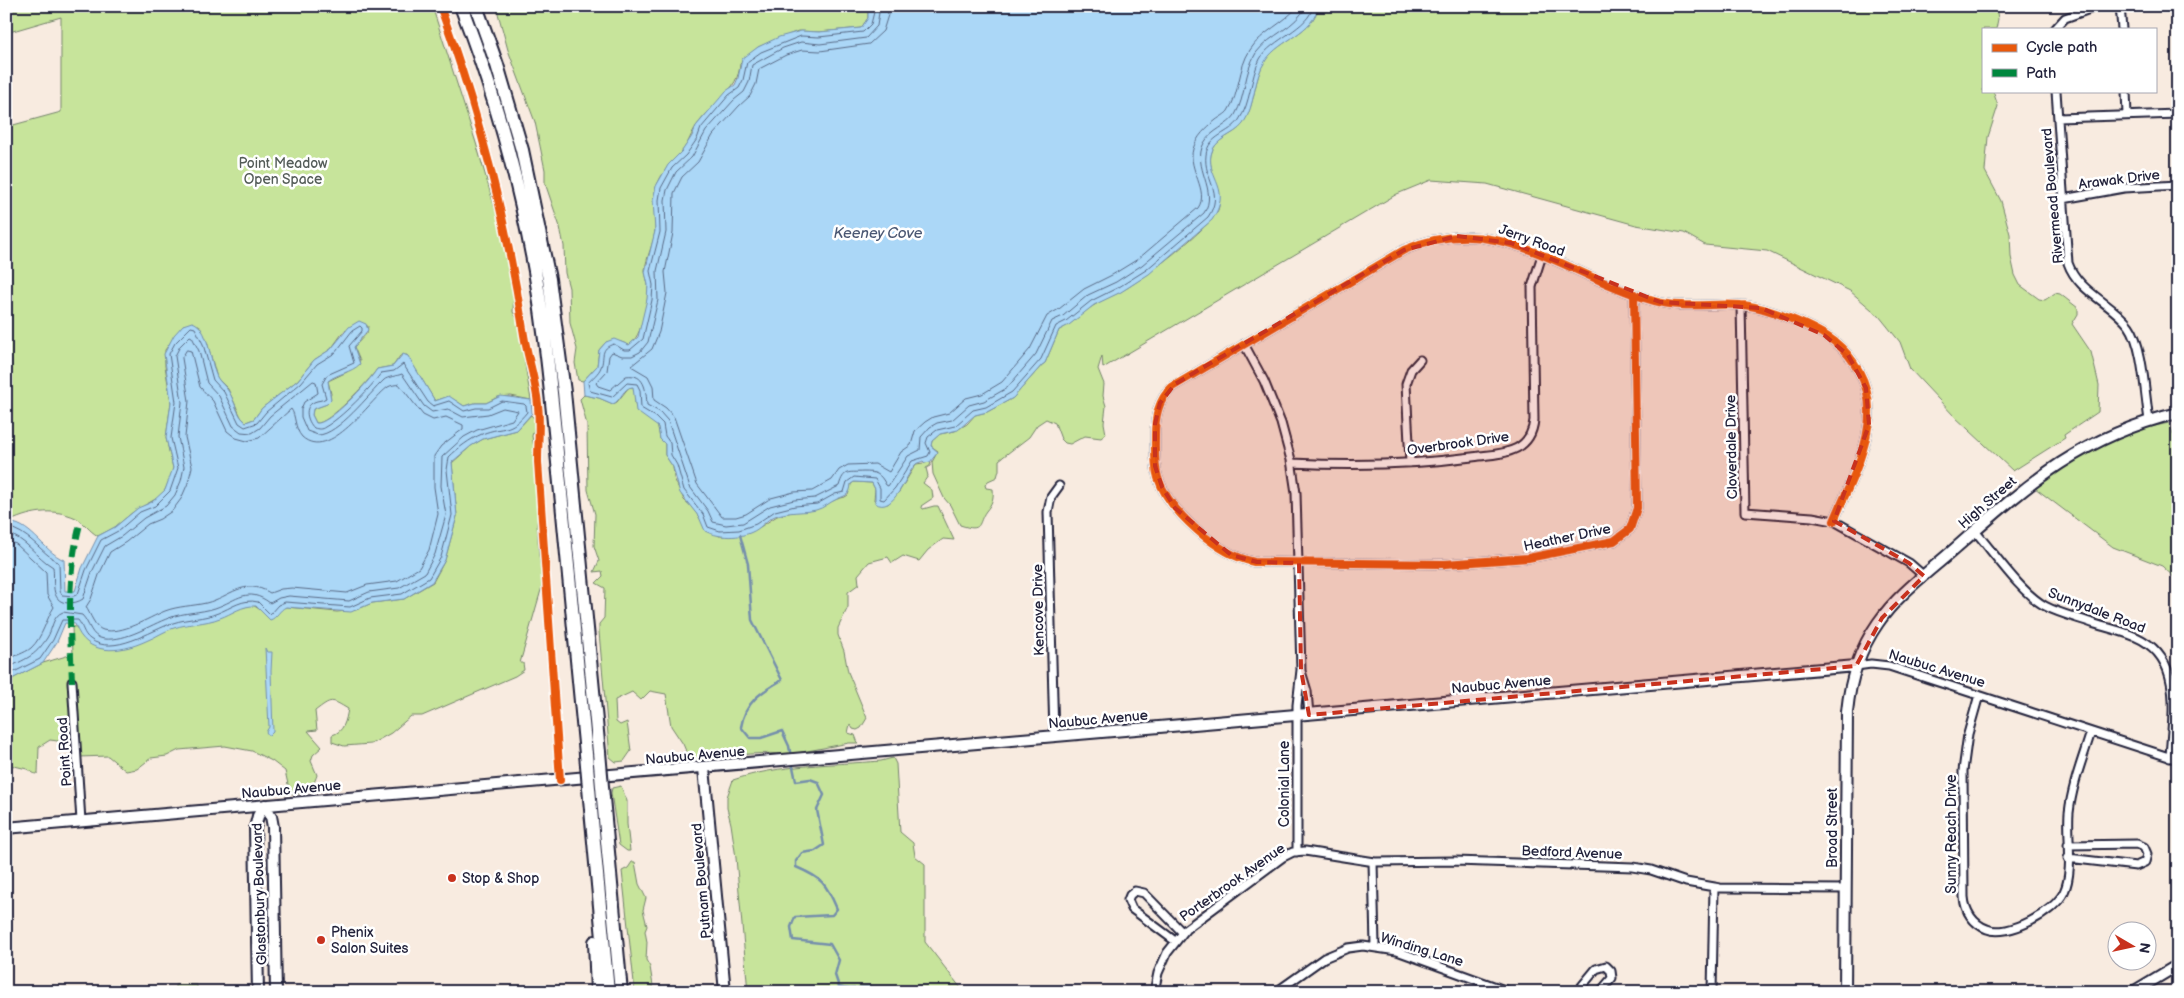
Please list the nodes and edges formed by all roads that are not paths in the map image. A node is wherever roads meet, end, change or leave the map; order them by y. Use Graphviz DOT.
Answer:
graph roads {
  1 [pos="462,6"];
  2 [pos="476,6"];
  3 [pos="2098,6"];
  4 [pos="2120,6"];
  5 [pos="2056,28"];
  6 [pos="2122,28"];
  7 [pos="2056,92"];
  8 [pos="2126,92"];
  9 [pos="2178,114"];
  10 [pos="2127,116"];
  11 [pos="2058,118"];
  12 [pos="2178,185"];
  13 [pos="2063,199"];
  14 [pos="1542,255"];
  15 [pos="1634,294"];
  16 [pos="1741,305"];
  17 [pos="1244,344"];
  18 [pos="1420,360"];
  19 [pos="2178,412"];
  20 [pos="2149,420"];
  21 [pos="1292,463"];
  22 [pos="1410,463"];
  23 [pos="1059,486"];
  24 [pos="1834,521"];
  25 [pos="1975,531"];
  26 [pos="1299,563"];
  27 [pos="1924,576"];
  28 [pos="1856,666"];
  29 [pos="1301,670"];
  30 [pos="72,682"];
  31 [pos="1979,695"];
  32 [pos="1309,715"];
  33 [pos="1296,716"];
  34 [pos="2091,732"];
  35 [pos="1054,736"];
  36 [pos="2174,759"];
  37 [pos="704,768"];
  38 [pos="265,805"];
  39 [pos="80,821"];
  40 [pos="6,828"];
  41 [pos="2068,846"];
  42 [pos="1297,852"];
  43 [pos="2068,858"];
  44 [pos="1373,862"];
  45 [pos="1714,887"];
  46 [pos="1846,889"];
  47 [pos="599,902"];
  48 [pos="1182,932"];
  49 [pos="1175,941"];
  50 [pos="1374,946"];
  51 [pos="2178,965"];
  52 [pos="258,992"];
  53 [pos="276,992"];
  54 [pos="597,992"];
  55 [pos="608,992"];
  56 [pos="621,992"];
  57 [pos="725,992"];
  58 [pos="1154,992"];
  59 [pos="1276,992"];
  60 [pos="1510,992"];
  61 [pos="1577,992"];
  62 [pos="1600,992"];
  63 [pos="1712,992"];
  64 [pos="1845,992"];
  65 [pos="2133,992"];
  1 -- 47 [label="highway, bridge"];
  2 -- 56 [label="highway, bridge"];
  3 -- 5 [label="street"];
  4 -- 6 [label="street"];
  7 -- 11 [label="street, Rivermead Boulevard"];
  8 -- 10 [label="street"];
  9 -- 10 [label="street"];
  10 -- 11 [label="street"];
  11 -- 13 [label="street, Rivermead Boulevard"];
  12 -- 13 [label="street, Arawak Drive"];
  13 -- 20 [label="street, Rivermead Boulevard"];
  14 -- 15 [label="street, Jerry Road"];
  14 -- 17 [label="street, Jerry Road"];
  14 -- 22 [label="street, Overbrook Drive"];
  15 -- 16 [label="street, Jerry Road"];
  15 -- 26 [label="street, Heather Drive"];
  16 -- 24 [label="street, Jerry Road"];
  16 -- 24 [label="street, Cloverdale Drive"];
  17 -- 21 [label="street"];
  17 -- 26 [label="street, Jerry Road"];
  18 -- 22 [label="street"];
  19 -- 20 [label="main road, High Street"];
  20 -- 25 [label="main road, High Street"];
  21 -- 22 [label="street, Overbrook Drive"];
  21 -- 26 [label="street"];
  23 -- 35 [label="street, Kencove Drive"];
  24 -- 27 [label="street, Cloverdale Drive"];
  25 -- 27 [label="main road, High Street"];
  25 -- 36 [label="street, Sunnydale Road"];
  26 -- 29 [label="street"];
  27 -- 28 [label="main road, High Street"];
  28 -- 31 [label="street, Naubuc Avenue"];
  28 -- 32 [label="main road, Naubuc Avenue"];
  28 -- 46 [label="main road, Broad Street"];
  29 -- 32 [label="street"];
  29 -- 33 [label="street, Colonial Lane"];
  30 -- 39 [label="street, Point Road"];
  31 -- 34 [label="street, Naubuc Avenue"];
  31 -- 43 [label="street, Sunny Reach Drive"];
  32 -- 33 [label="main road, Naubuc Avenue"];
  33 -- 35 [label="main road, Naubuc Avenue"];
  33 -- 42 [label="street, Colonial Lane"];
  34 -- 36 [label="street, Naubuc Avenue"];
  34 -- 41 [label="street, Sunny Reach Drive"];
  35 -- 37 [label="main road, Naubuc Avenue"];
  37 -- 38 [label="main road, Naubuc Avenue"];
  37 -- 57 [label="main road, Putnam Boulevard"];
  38 -- 39 [label="main road, Naubuc Avenue"];
  38 -- 52 [label="main road, Glastonbury Boulevard"];
  38 -- 53 [label="main road, Glastonbury Boulevard"];
  39 -- 40 [label="main road, Naubuc Avenue"];
  41 -- 43 [label="street, Sunny Reach Drive"];
  41 -- 43 [label="street"];
  42 -- 44 [label="street, Bedford Avenue"];
  42 -- 48 [label="street, Porterbrook Avenue"];
  44 -- 45 [label="street, Bedford Avenue"];
  44 -- 50 [label="street"];
  45 -- 46 [label="street, Bedford Avenue"];
  45 -- 63 [label="street"];
  46 -- 64 [label="main road, Broad Street"];
  47 -- 54 [label="highway"];
  47 -- 55 [label="highway"];
  48 -- 49 [label="street, Porterbrook Avenue"];
  48 -- 49 [label="street, Porterbrook Avenue"];
  49 -- 58 [label="street, Porterbrook Avenue"];
  50 -- 59 [label="street, Winding Lane"];
  50 -- 60 [label="street, Winding Lane"];
  51 -- 65 [label="main road"];
  61 -- 62 [label="street"];
}
